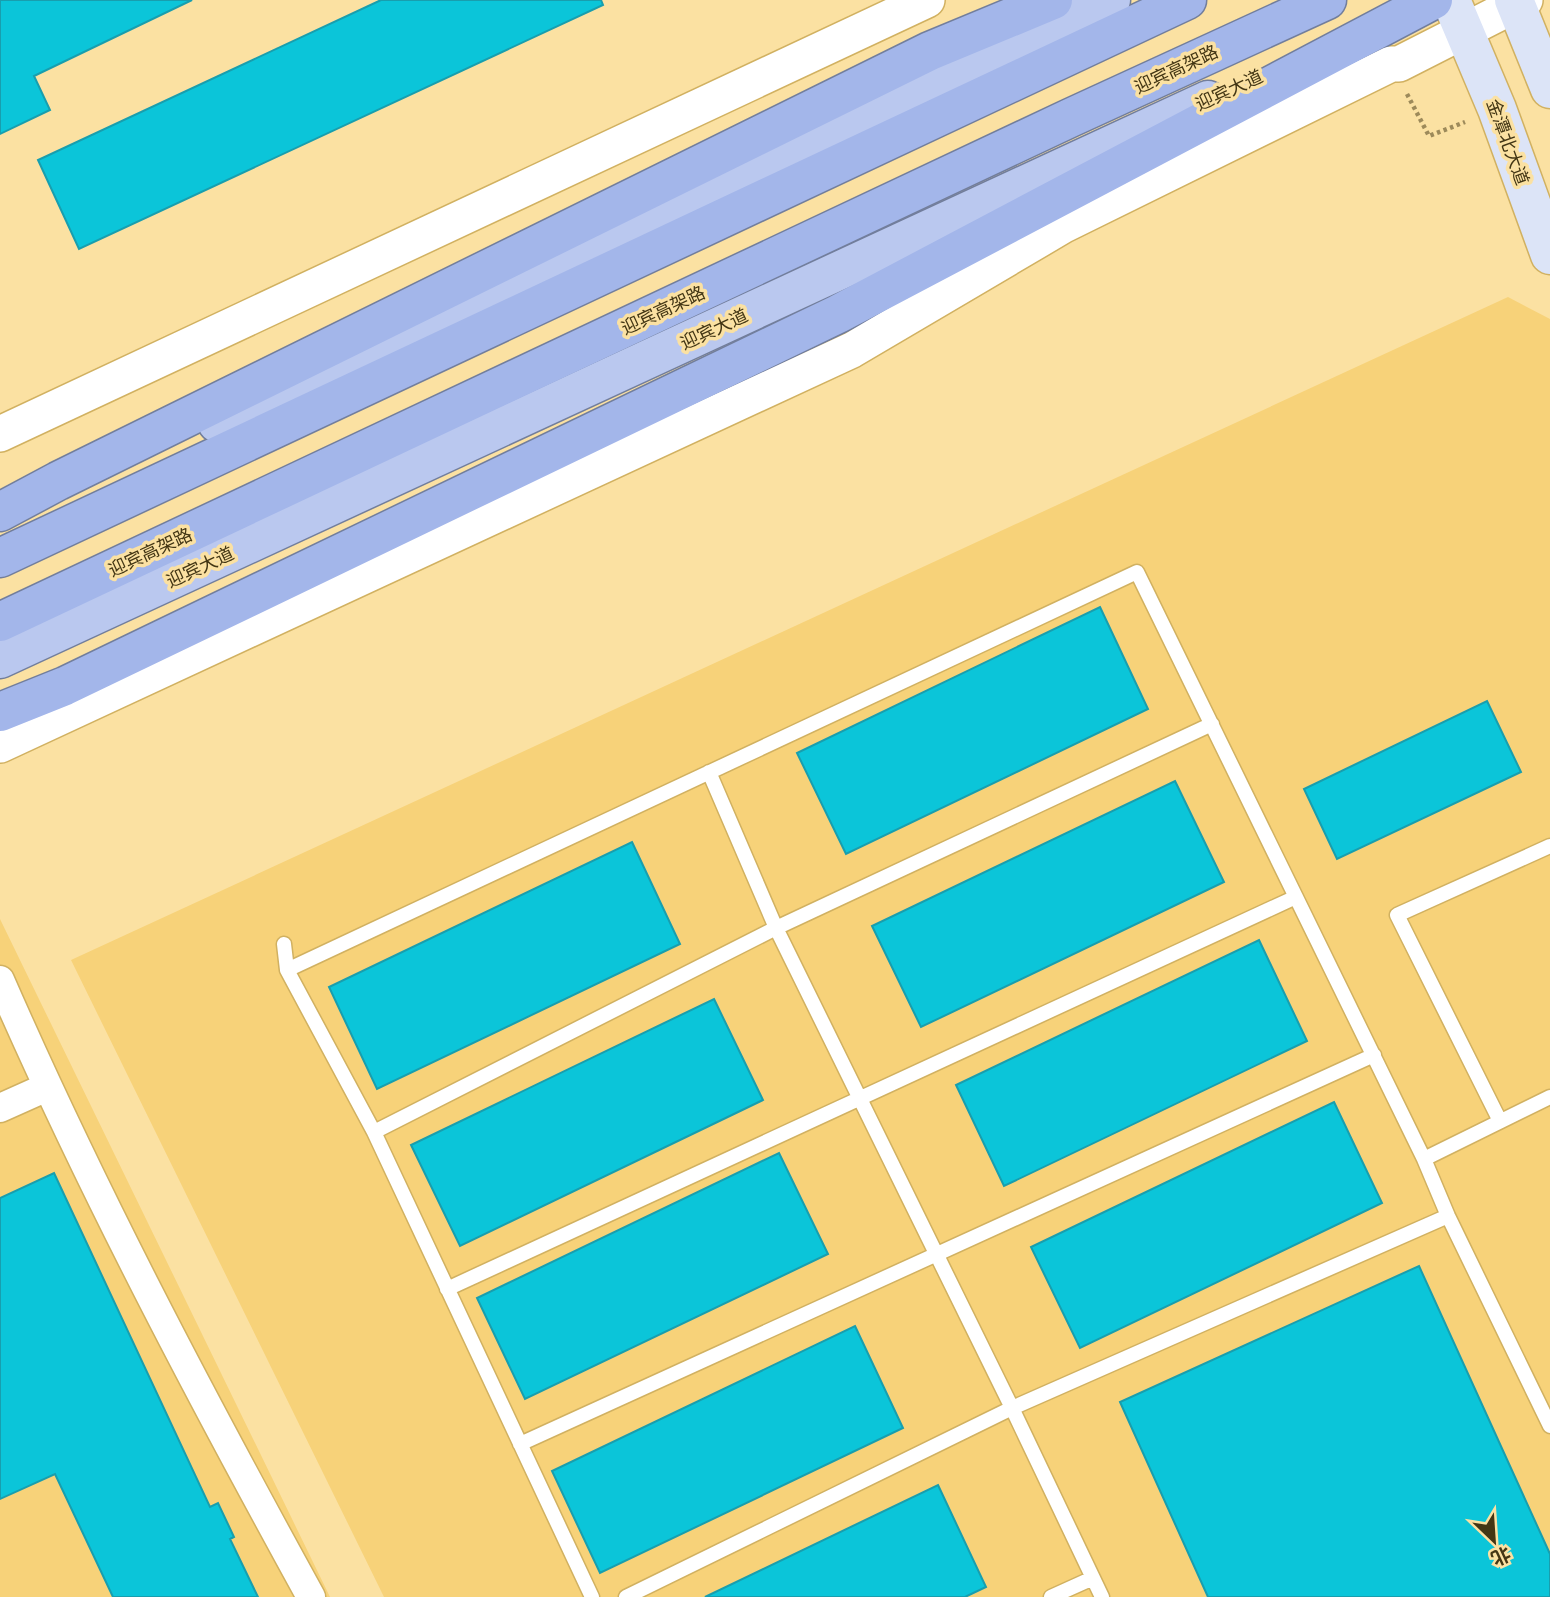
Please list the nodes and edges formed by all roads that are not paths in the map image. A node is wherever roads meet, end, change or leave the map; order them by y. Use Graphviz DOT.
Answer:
graph roads {
  1 [pos="1054,0"];
  2 [pos="1111,0"];
  3 [pos="1187,0"];
  4 [pos="1327,0"];
  5 [pos="1431,0"];
  6 [pos="919,2"];
  7 [pos="1518,2"];
  8 [pos="1457,15"];
  9 [pos="1550,89"];
  10 [pos="1550,255"];
  11 [pos="0,434"];
  12 [pos="0,512"];
  13 [pos="0,525"];
  14 [pos="0,558"];
  15 [pos="0,622"];
  16 [pos="0,659"];
  17 [pos="0,712"];
  18 [pos="1212,724"];
  19 [pos="0,745"];
  20 [pos="709,772"];
  21 [pos="1550,846"];
  22 [pos="1296,897"];
  23 [pos="776,929"];
  24 [pos="284,944"];
  25 [pos="287,970"];
  26 [pos="0,980"];
  27 [pos="1374,1055"];
  28 [pos="47,1087"];
  29 [pos="1550,1097"];
  30 [pos="860,1098"];
  31 [pos="0,1108"];
  32 [pos="1500,1121"];
  33 [pos="374,1132"];
  34 [pos="1424,1159"];
  35 [pos="1448,1216"];
  36 [pos="936,1254"];
  37 [pos="447,1289"];
  38 [pos="1012,1408"];
  39 [pos="1550,1426"];
  40 [pos="520,1444"];
  41 [pos="1093,1577"];
  42 [pos="311,1597"];
  43 [pos="592,1597"];
  44 [pos="626,1597"];
  45 [pos="1051,1597"];
  46 [pos="1102,1597"];
  1 -- 12 [label="highway"];
  2 -- 13 [label="main road"];
  3 -- 14 [label="highway"];
  4 -- 15 [label="highway, 迎宾高架路"];
  5 -- 16 [label="main road, 迎宾大道"];
  5 -- 17 [label="highway"];
  6 -- 11 [label="street"];
  7 -- 8 [label="street"];
  7 -- 9 [label="main road"];
  8 -- 10 [label="main road, 金潭北大道"];
  8 -- 19 [label="street"];
  18 -- 20 [label="lane"];
  18 -- 22 [label="lane"];
  18 -- 23 [label="lane"];
  20 -- 23 [label="lane"];
  20 -- 25 [label="lane"];
  21 -- 32 [label="lane"];
  22 -- 27 [label="lane"];
  22 -- 30 [label="lane"];
  23 -- 30 [label="lane"];
  23 -- 33 [label="lane"];
  24 -- 25 [label="lane"];
  25 -- 33 [label="lane"];
  26 -- 28 [label="street"];
  27 -- 34 [label="lane"];
  27 -- 36 [label="lane"];
  28 -- 31 [label="street"];
  28 -- 42 [label="street"];
  29 -- 32 [label="lane"];
  30 -- 36 [label="lane"];
  30 -- 37 [label="lane"];
  32 -- 34 [label="lane"];
  33 -- 37 [label="lane"];
  34 -- 35 [label="lane"];
  35 -- 38 [label="lane"];
  35 -- 39 [label="lane"];
  36 -- 38 [label="lane"];
  36 -- 40 [label="lane"];
  37 -- 40 [label="lane"];
  38 -- 41 [label="lane"];
  38 -- 44 [label="lane"];
  40 -- 43 [label="lane"];
  41 -- 45 [label="lane"];
  41 -- 46 [label="lane"];
}
